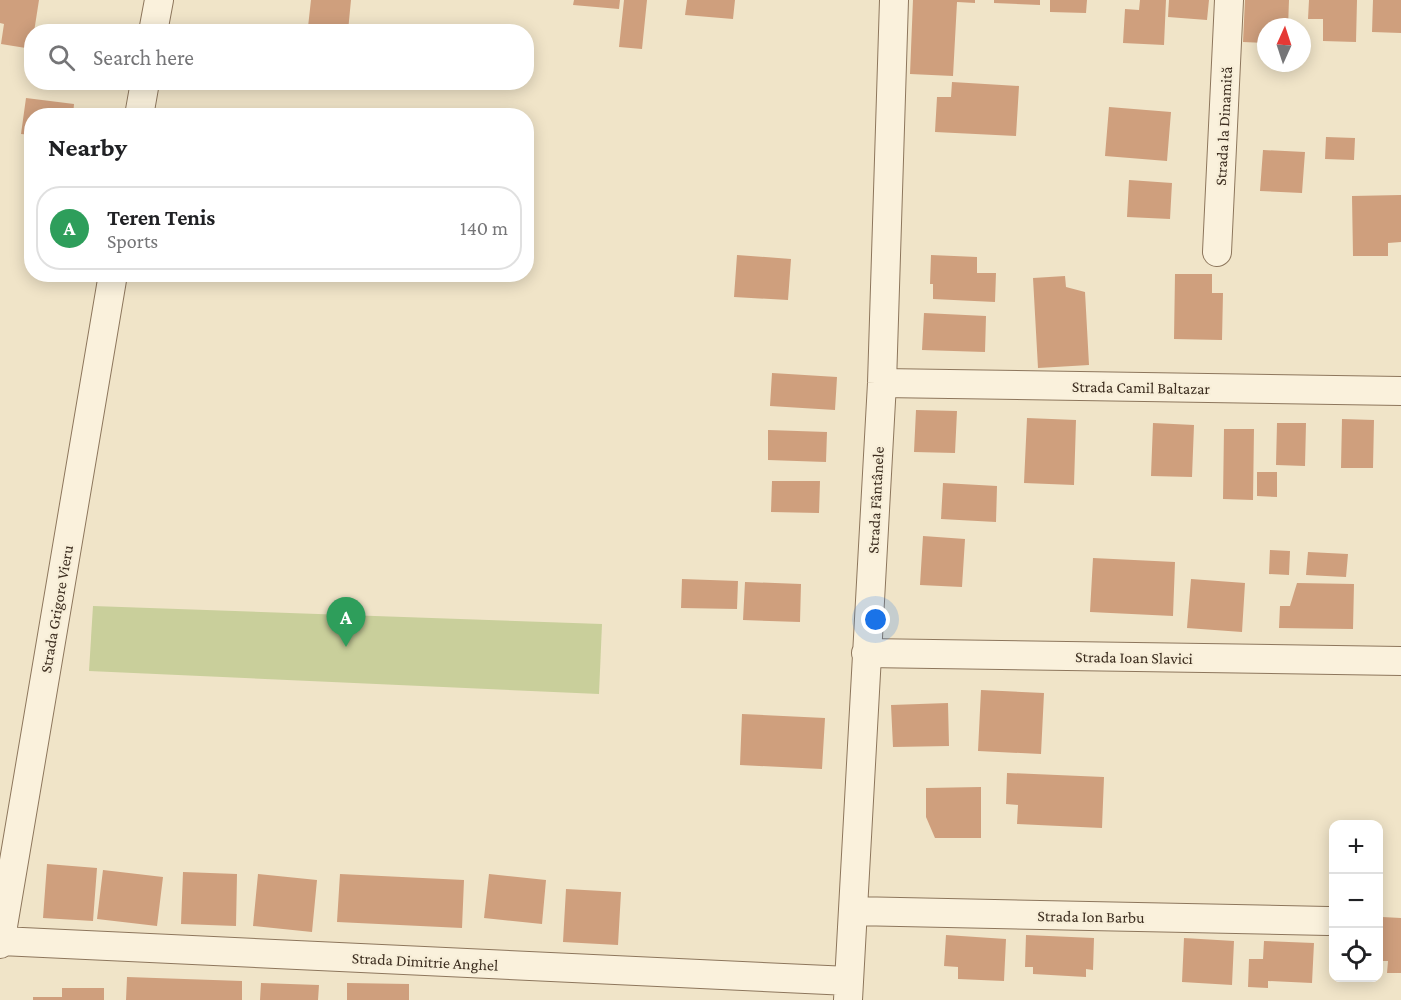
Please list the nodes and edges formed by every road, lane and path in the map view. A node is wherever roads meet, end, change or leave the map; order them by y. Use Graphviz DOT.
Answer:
graph roads {
  1 [pos="159,0"];
  2 [pos="894,0"];
  3 [pos="1229,0"];
  4 [pos="154,24"];
  5 [pos="144,90"];
  6 [pos="140,108"];
  7 [pos="1217,252"];
  8 [pos="112,282"];
  9 [pos="882,383"];
  10 [pos="1401,391"];
  11 [pos="866,653"];
  12 [pos="1401,661"];
  13 [pos="853,911"];
  14 [pos="1328,921"];
  15 [pos="0,943"];
  16 [pos="848,990"];
  1 -- 4 [label="street"];
  2 -- 9 [label="street, Strada Fântânele"];
  3 -- 7 [label="street, Strada la Dinamită"];
  5 -- 6 [label="street"];
  8 -- 15 [label="street, Strada Grigore Vieru"];
  9 -- 10 [label="street, Strada Camil Baltazar"];
  9 -- 11 [label="street, Strada Fântânele"];
  11 -- 12 [label="street, Strada Ioan Slavici"];
  11 -- 13 [label="street, Strada Fântânele"];
  13 -- 14 [label="street, Strada Ion Barbu"];
  13 -- 16 [label="street, Strada Fântânele"];
  15 -- 16 [label="street, Strada Dimitrie Anghel"];
}
